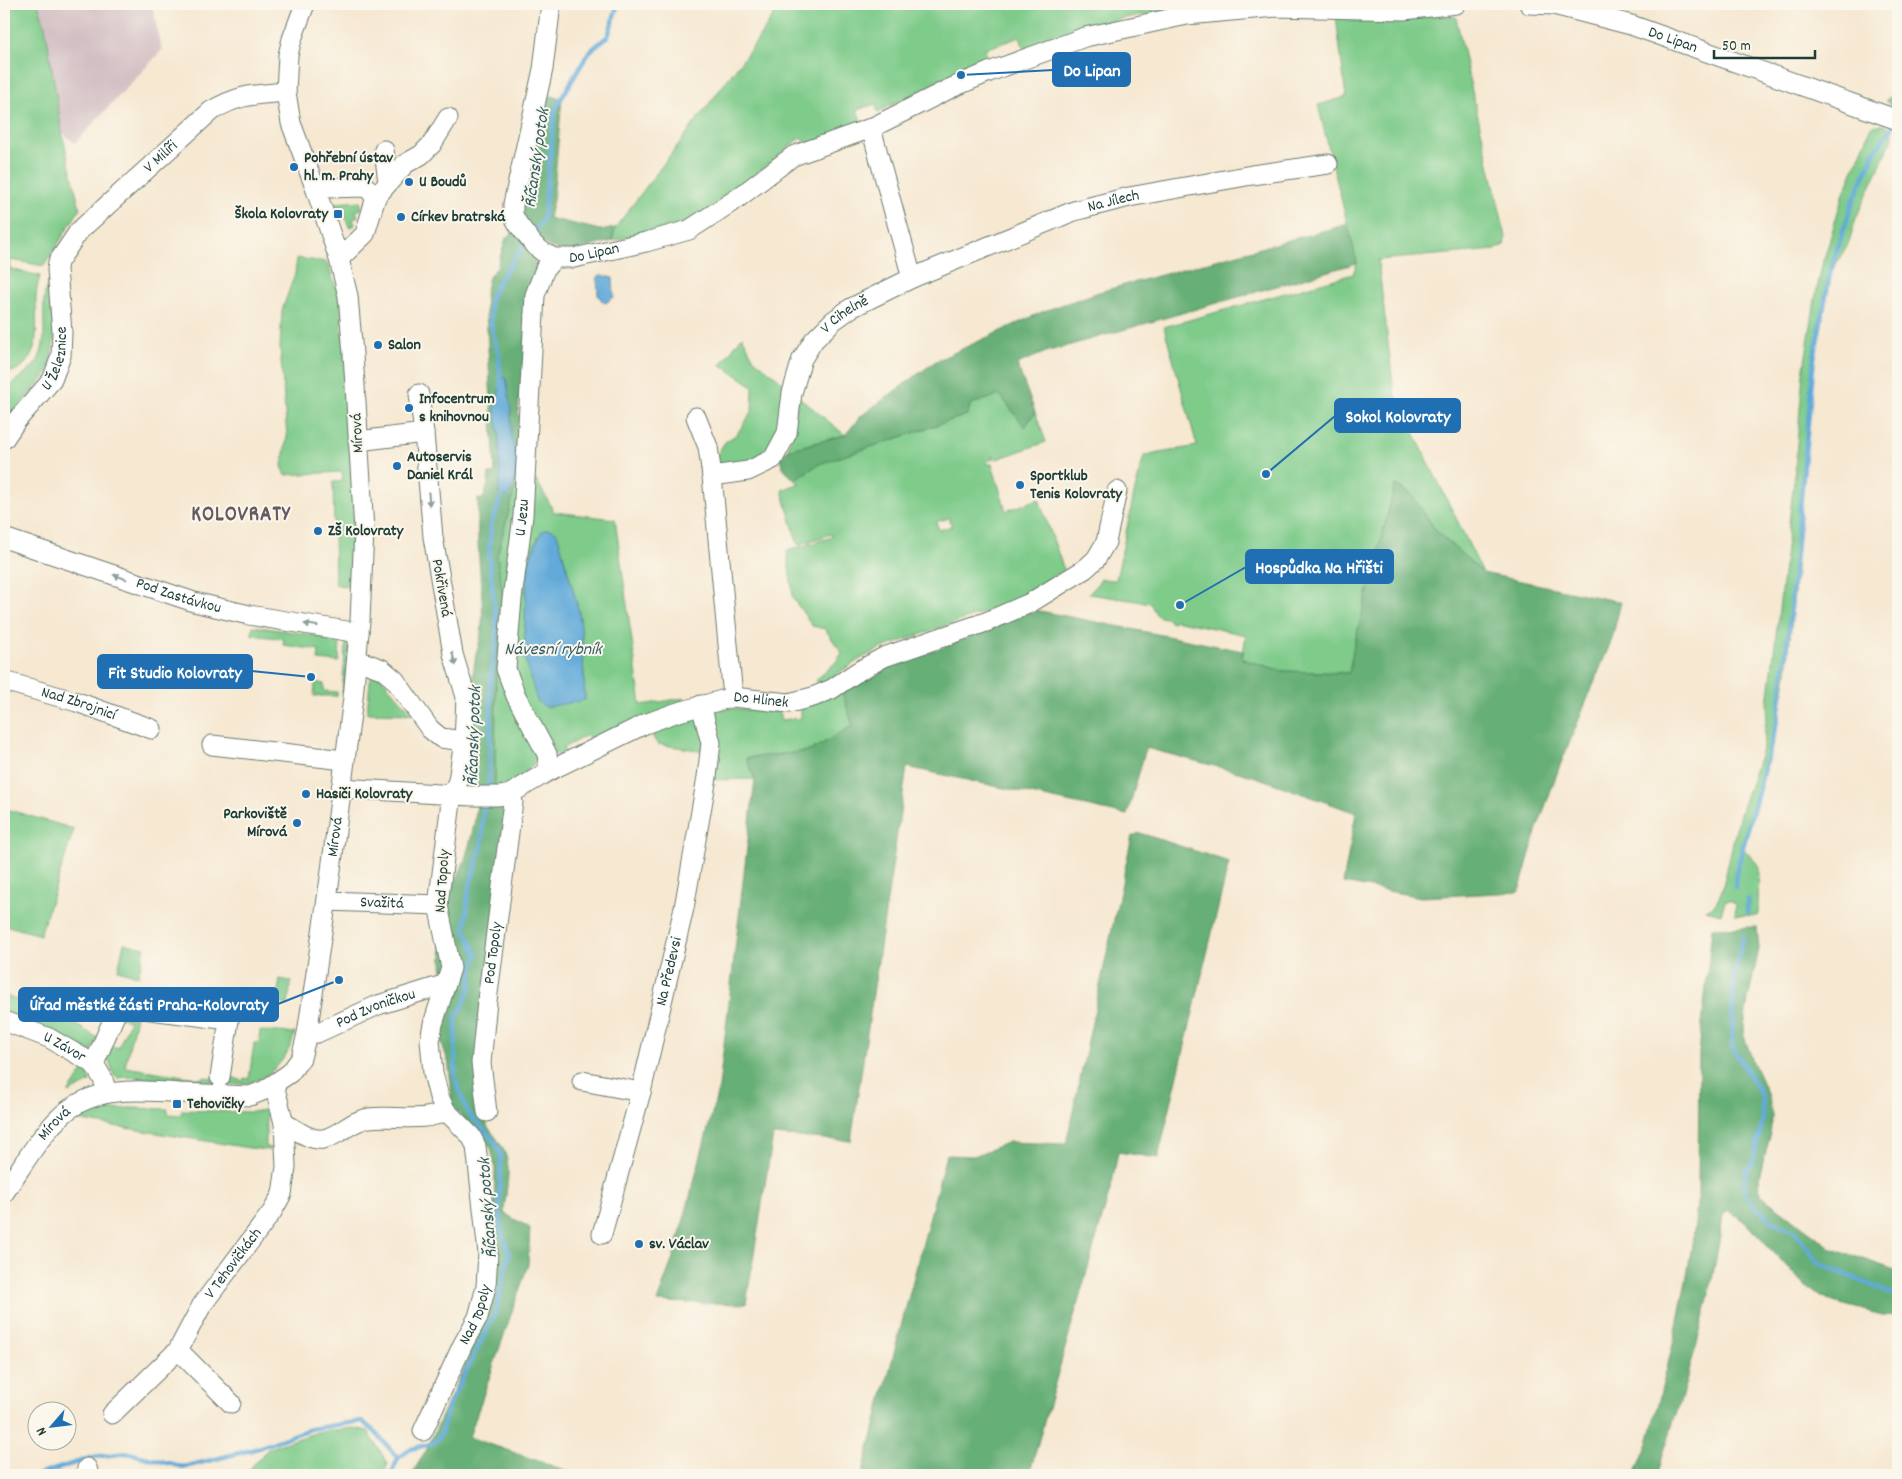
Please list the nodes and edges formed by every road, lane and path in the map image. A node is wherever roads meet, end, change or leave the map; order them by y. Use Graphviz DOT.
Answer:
graph roads {
  1 [pos="305,4"];
  2 [pos="551,4"];
  3 [pos="1456,4"];
  4 [pos="1528,4"];
  5 [pos="286,92"];
  6 [pos="448,118"];
  7 [pos="1898,120"];
  8 [pos="871,128"];
  9 [pos="384,150"];
  10 [pos="1328,164"];
  11 [pos="388,182"];
  12 [pos="316,190"];
  13 [pos="376,197"];
  14 [pos="554,258"];
  15 [pos="339,259"];
  16 [pos="58,262"];
  17 [pos="912,278"];
  18 [pos="419,394"];
  19 [pos="696,417"];
  20 [pos="424,433"];
  21 [pos="4,439"];
  22 [pos="358,440"];
  23 [pos="712,476"];
  24 [pos="1118,491"];
  25 [pos="4,538"];
  26 [pos="359,633"];
  27 [pos="357,660"];
  28 [pos="4,681"];
  29 [pos="733,698"];
  30 [pos="701,705"];
  31 [pos="152,729"];
  32 [pos="464,741"];
  33 [pos="212,745"];
  34 [pos="344,760"];
  35 [pos="549,771"];
  36 [pos="341,788"];
  37 [pos="452,794"];
  38 [pos="504,795"];
  39 [pos="327,901"];
  40 [pos="438,905"];
  41 [pos="446,984"];
  42 [pos="4,1021"];
  43 [pos="307,1034"];
  44 [pos="94,1064"];
  45 [pos="220,1077"];
  46 [pos="582,1081"];
  47 [pos="274,1085"];
  48 [pos="641,1092"];
  49 [pos="107,1093"];
  50 [pos="446,1111"];
  51 [pos="487,1112"];
  52 [pos="284,1123"];
  53 [pos="4,1193"];
  54 [pos="602,1234"];
  55 [pos="178,1350"];
  56 [pos="231,1403"];
  57 [pos="112,1414"];
  58 [pos="423,1431"];
  1 -- 5 [label="street, Mírová"];
  2 -- 14 [label="street, Do Lipan"];
  3 -- 8 [label="street, Do Lipan"];
  4 -- 7 [label="street, Do Lipan"];
  5 -- 12 [label="street, Mírová"];
  5 -- 16 [label="street, V Milíři"];
  6 -- 11 [label="street"];
  8 -- 14 [label="street, Do Lipan"];
  8 -- 17 [label="street"];
  9 -- 11 [label="street"];
  10 -- 17 [label="street, Na Jílech"];
  11 -- 13 [label="street"];
  12 -- 13 [label="street"];
  12 -- 15 [label="street, Mírová"];
  13 -- 15 [label="street"];
  14 -- 35 [label="street, U Jezu"];
  15 -- 22 [label="street, Mírová"];
  16 -- 21 [label="street, U Železnice"];
  17 -- 23 [label="street, V Cihelně"];
  18 -- 20 [label="street, Pokřivená"];
  19 -- 23 [label="street"];
  20 -- 22 [label="street"];
  20 -- 32 [label="street, Pokřivená, one-way"];
  22 -- 26 [label="street, Mírová"];
  23 -- 29 [label="street"];
  24 -- 29 [label="street, Do Hlinek"];
  26 -- 25 [label="street, Pod Zastávkou, one-way"];
  26 -- 27 [label="street, Mírová"];
  27 -- 32 [label="street"];
  27 -- 34 [label="street, Mírová"];
  28 -- 31 [label="street, Nad Zbrojnicí"];
  29 -- 30 [label="street, Do Hlinek"];
  30 -- 35 [label="street, Do Hlinek"];
  30 -- 48 [label="street, Na Předevsi"];
  32 -- 37 [label="street, Pokřivená"];
  33 -- 34 [label="street"];
  34 -- 36 [label="street, Mírová"];
  35 -- 38 [label="street, Do Hlinek"];
  36 -- 37 [label="street"];
  36 -- 39 [label="street, Mírová"];
  37 -- 38 [label="street"];
  37 -- 40 [label="street, Nad Topoly"];
  38 -- 51 [label="street, Pod Topoly"];
  39 -- 40 [label="street, Svažitá"];
  39 -- 43 [label="street, Mírová"];
  40 -- 41 [label="street, Nad Topoly"];
  41 -- 43 [label="street, Pod Zvoničkou"];
  41 -- 50 [label="street, Nad Topoly"];
  42 -- 44 [label="street, U Závor"];
  43 -- 47 [label="street, Mírová"];
  44 -- 45 [label="street"];
  44 -- 49 [label="street, U Závor"];
  46 -- 48 [label="street"];
  47 -- 49 [label="street, Mírová"];
  47 -- 52 [label="street, V Tehovičkách"];
  48 -- 54 [label="street, Na Předevsi"];
  49 -- 53 [label="street, Mírová"];
  50 -- 52 [label="street"];
  50 -- 58 [label="street, Nad Topoly"];
  52 -- 55 [label="street, V Tehovičkách"];
  55 -- 56 [label="street"];
  55 -- 57 [label="street, V Tehovičkách"];
}
